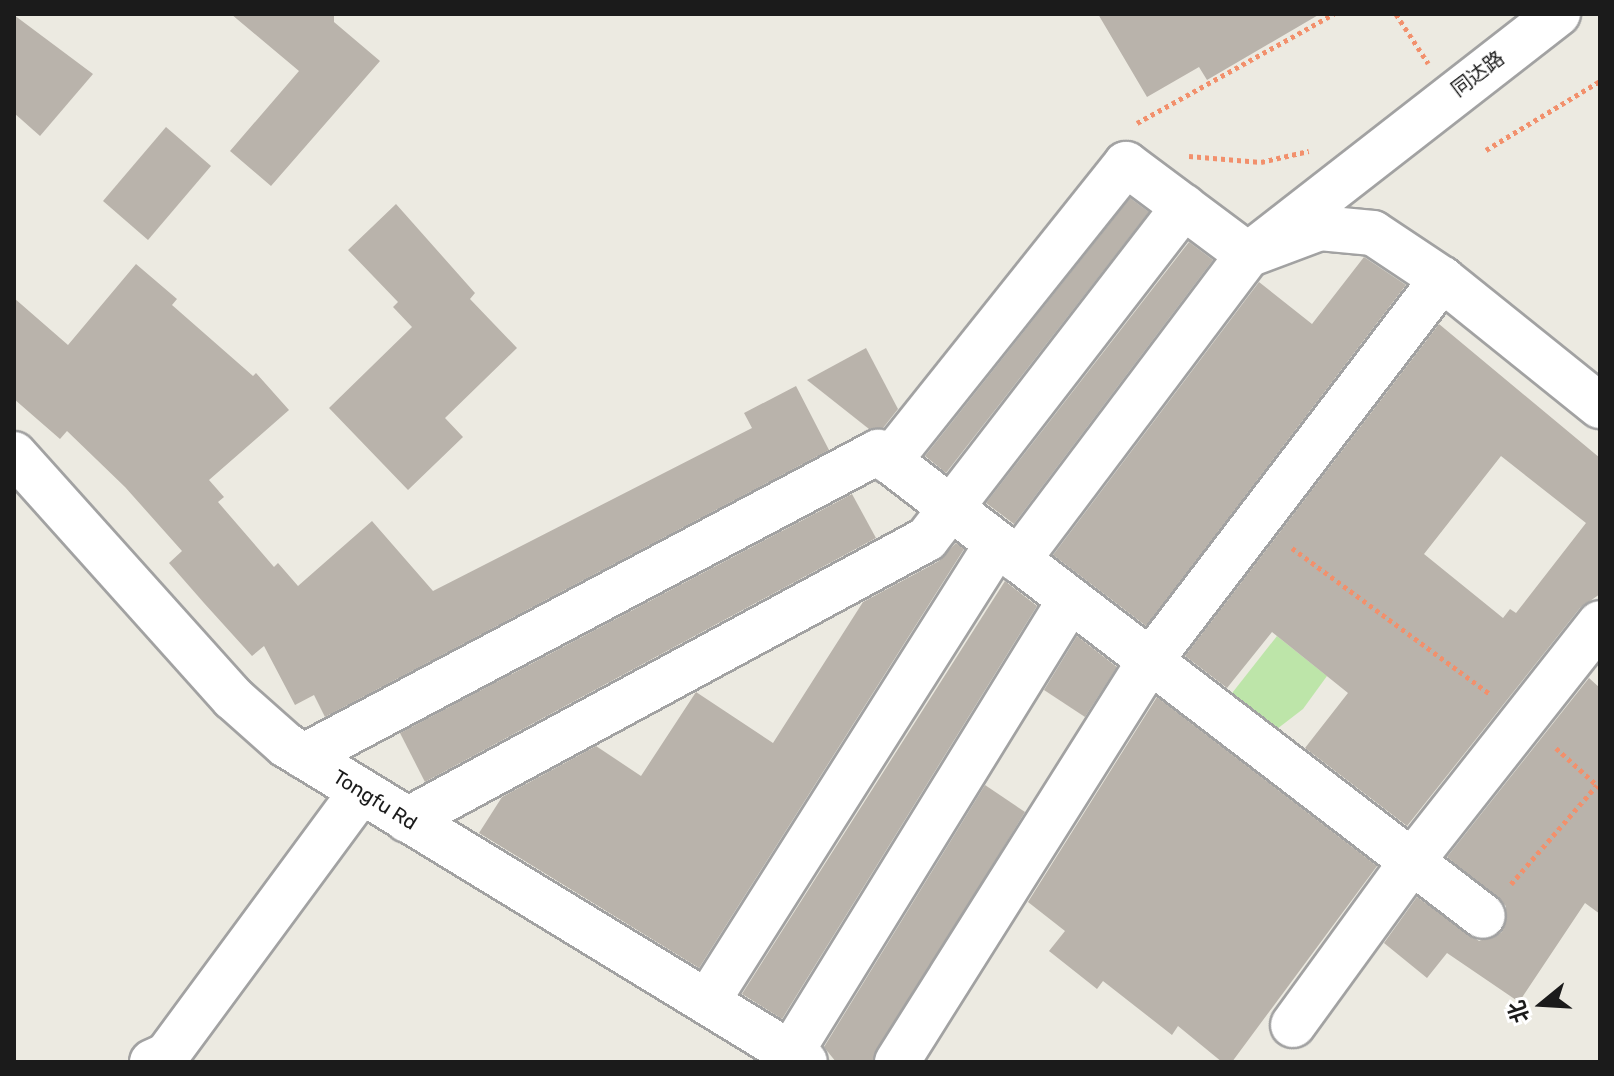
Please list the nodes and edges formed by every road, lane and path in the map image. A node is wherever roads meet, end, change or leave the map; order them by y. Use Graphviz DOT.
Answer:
graph roads {
  1 [pos="1334,14"];
  2 [pos="1396,14"];
  3 [pos="1533,22"];
  4 [pos="1428,63"];
  5 [pos="1600,81"];
  6 [pos="1147,133"];
  7 [pos="1175,148"];
  8 [pos="1323,148"];
  9 [pos="1486,150"];
  10 [pos="1184,207"];
  11 [pos="1248,255"];
  12 [pos="1442,279"];
  13 [pos="1600,406"];
  14 [pos="14,454"];
  15 [pos="889,461"];
  16 [pos="952,509"];
  17 [pos="1256,521"];
  18 [pos="1008,552"];
  19 [pos="1070,600"];
  20 [pos="1600,623"];
  21 [pos="1150,661"];
  22 [pos="1525,719"];
  23 [pos="304,756"];
  24 [pos="1599,786"];
  25 [pos="361,792"];
  26 [pos="407,820"];
  27 [pos="1412,861"];
  28 [pos="1483,916"];
  29 [pos="707,1002"];
  30 [pos="1293,1025"];
  31 [pos="794,1059"];
  32 [pos="152,1062"];
  33 [pos="897,1062"];
  1 -- 6 [label="path"];
  2 -- 4 [label="path"];
  3 -- 11 [label="street, 同达路"];
  5 -- 9 [label="path"];
  7 -- 8 [label="path"];
  10 -- 11 [label="street"];
  10 -- 15 [label="street"];
  10 -- 16 [label="street"];
  11 -- 12 [label="street"];
  11 -- 18 [label="street, 同达路"];
  12 -- 13 [label="street"];
  12 -- 17 [label="street"];
  14 -- 23 [label="street, Tongfu Rd"];
  15 -- 16 [label="street"];
  15 -- 23 [label="street"];
  16 -- 18 [label="street"];
  16 -- 26 [label="street"];
  17 -- 21 [label="street"];
  17 -- 22 [label="path"];
  18 -- 19 [label="street"];
  18 -- 29 [label="street, 同达路"];
  19 -- 21 [label="street"];
  19 -- 31 [label="street"];
  20 -- 22 [label="street"];
  21 -- 27 [label="street"];
  21 -- 33 [label="street"];
  22 -- 24 [label="path"];
  22 -- 27 [label="street"];
  23 -- 25 [label="street, Tongfu Rd"];
  24 -- 28 [label="path"];
  25 -- 26 [label="street, Tongfu Rd"];
  25 -- 32 [label="street"];
  26 -- 29 [label="street, Tongfu Rd"];
  27 -- 28 [label="street"];
  27 -- 30 [label="street"];
  29 -- 31 [label="street, Tongfu Rd"];
}
